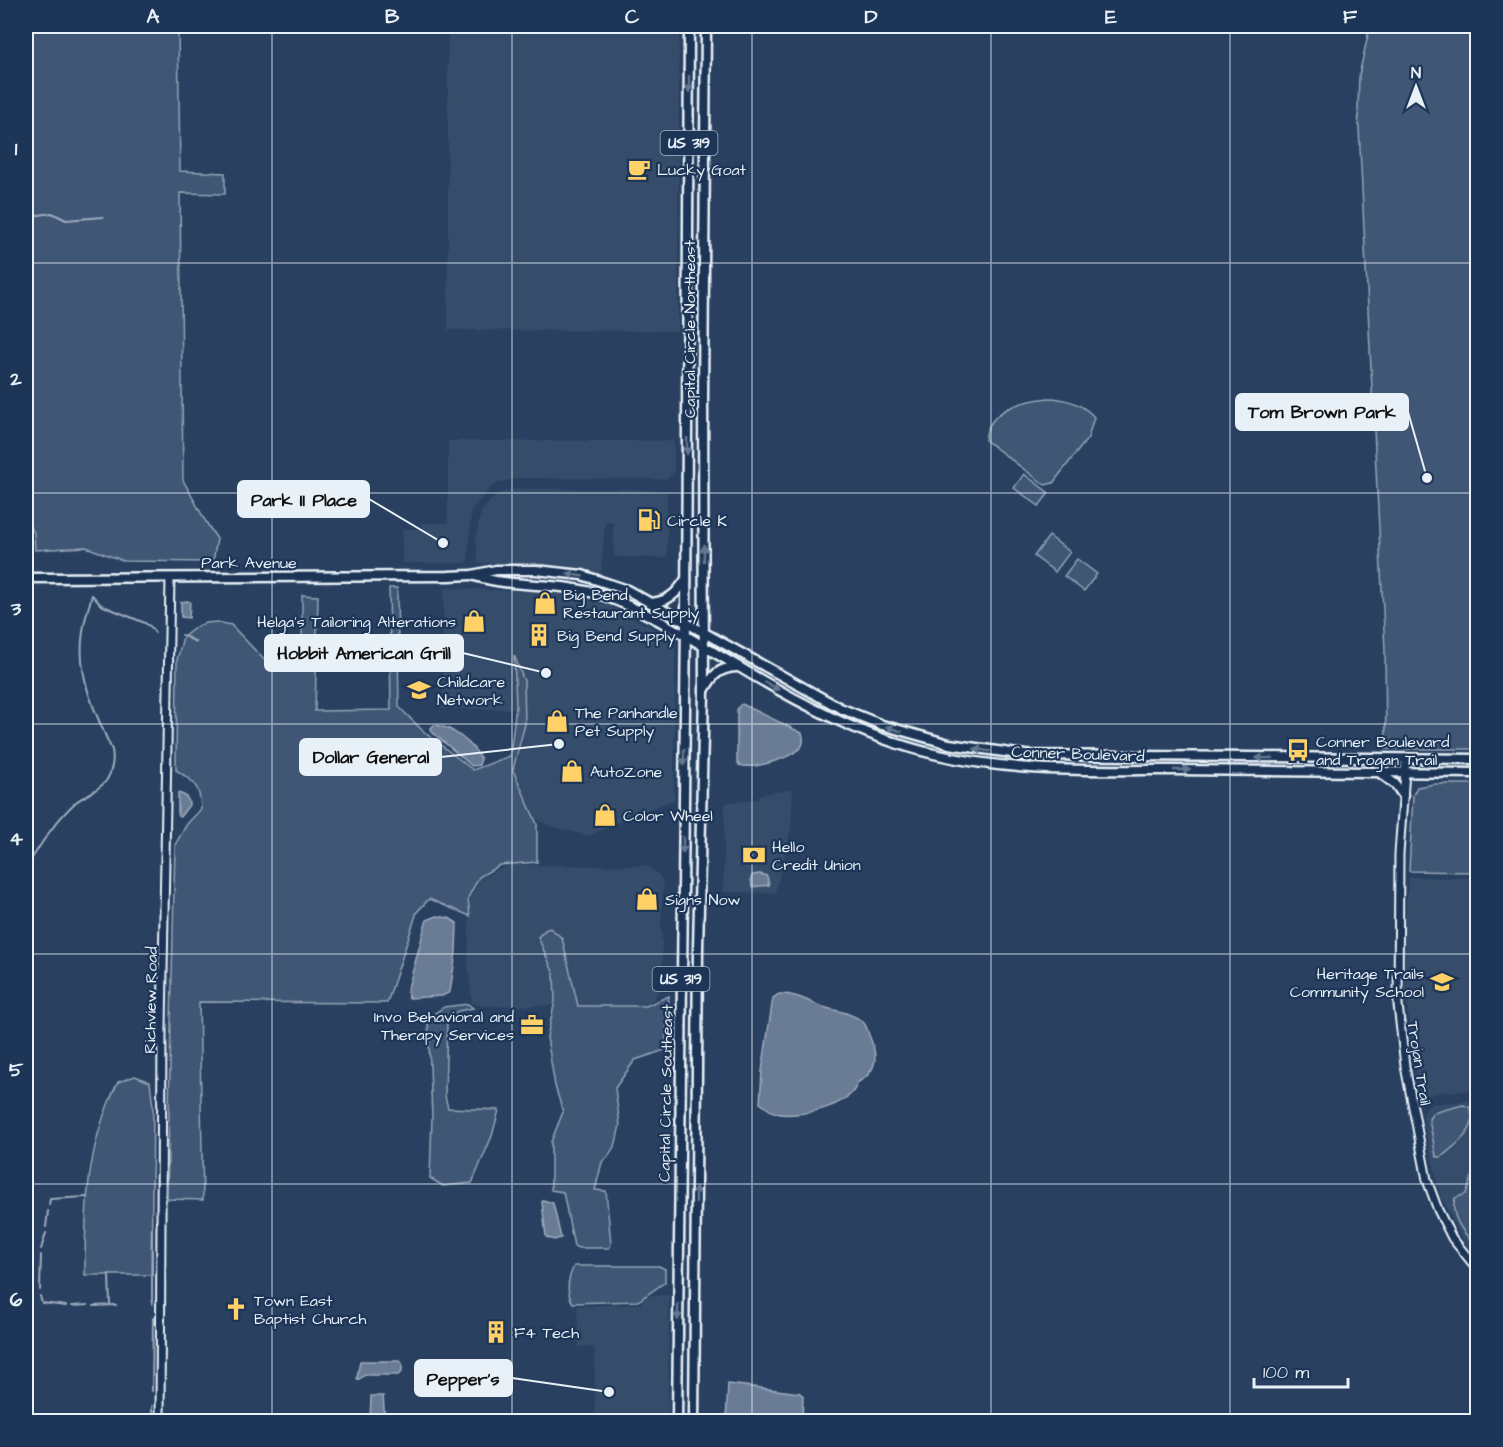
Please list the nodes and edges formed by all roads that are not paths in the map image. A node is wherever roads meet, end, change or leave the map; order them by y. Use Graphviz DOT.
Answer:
graph roads {
  1 [pos="689,26"];
  2 [pos="706,26"];
  3 [pos="687,346"];
  4 [pos="703,346"];
  5 [pos="511,570"];
  6 [pos="472,575"];
  7 [pos="26,578"];
  8 [pos="170,578"];
  9 [pos="686,579"];
  10 [pos="521,583"];
  11 [pos="652,603"];
  12 [pos="686,622"];
  13 [pos="703,633"];
  14 [pos="686,636"];
  15 [pos="703,646"];
  16 [pos="737,667"];
  17 [pos="704,692"];
  18 [pos="864,718"];
  19 [pos="859,730"];
  20 [pos="1040,756"];
  21 [pos="1406,758"];
  22 [pos="1478,759"];
  23 [pos="1039,769"];
  24 [pos="1378,772"];
  25 [pos="1405,772"];
  26 [pos="1478,773"];
  27 [pos="684,787"];
  28 [pos="701,787"];
  29 [pos="1403,795"];
  30 [pos="682,938"];
  31 [pos="698,949"];
  32 [pos="1478,1270"];
  33 [pos="160,1422"];
  34 [pos="678,1422"];
  35 [pos="694,1422"];
  1 -- 3 [label="main road, Capital Circle Northeast / US 319, one-way"];
  2 -- 4 [label="main road, Capital Circle Northeast / US 319"];
  3 -- 4 [label="main road"];
  3 -- 9 [label="main road, Capital Circle Northeast / US 319, one-way"];
  13 -- 4 [label="main road, Capital Circle Northeast / US 319, one-way"];
  5 -- 6 [label="main road, Park Avenue"];
  5 -- 10 [label="main road"];
  11 -- 5 [label="main road, Park Avenue, one-way"];
  6 -- 8 [label="main road, Park Avenue"];
  6 -- 10 [label="main road, Park Avenue"];
  7 -- 8 [label="main road, Park Avenue"];
  8 -- 33 [label="street, Richview Road"];
  9 -- 11 [label="main road"];
  9 -- 12 [label="main road, Capital Circle Northeast / US 319"];
  10 -- 14 [label="main road, Park Avenue"];
  11 -- 12 [label="main road, Park Avenue"];
  12 -- 13 [label="main road, Park Avenue"];
  12 -- 14 [label="main road, Capital Circle Southeast / US 319"];
  13 -- 15 [label="main road, Capital Circle Southeast / US 319"];
  13 -- 18 [label="main road, Conner Boulevard"];
  14 -- 15 [label="main road, Park Avenue"];
  14 -- 27 [label="main road, Capital Circle Southeast / US 319, one-way"];
  15 -- 16 [label="main road, Conner Boulevard"];
  15 -- 17 [label="main road, Capital Circle Southeast / US 319"];
  16 -- 17 [label="main road"];
  16 -- 19 [label="main road, Conner Boulevard, one-way"];
  17 -- 28 [label="main road, Capital Circle Southeast / US 319"];
  18 -- 19 [label="main road"];
  20 -- 18 [label="main road, Conner Boulevard, one-way"];
  19 -- 23 [label="main road, Conner Boulevard"];
  21 -- 20 [label="main road, Conner Boulevard, one-way"];
  20 -- 23 [label="main road"];
  21 -- 22 [label="main road, Conner Boulevard"];
  21 -- 25 [label="street, Trojan Trail"];
  23 -- 24 [label="main road, Conner Boulevard, one-way"];
  24 -- 25 [label="main road, Conner Boulevard"];
  24 -- 29 [label="main road"];
  25 -- 26 [label="main road, Conner Boulevard"];
  25 -- 29 [label="street, Trojan Trail"];
  27 -- 28 [label="main road"];
  27 -- 30 [label="main road, Capital Circle Southeast / US 319, one-way"];
  28 -- 31 [label="main road, Capital Circle Southeast / US 319"];
  29 -- 32 [label="street, Trojan Trail"];
  30 -- 31 [label="main road"];
  30 -- 34 [label="main road, Capital Circle Southeast / US 319, one-way"];
  35 -- 31 [label="main road, Capital Circle Southeast / US 319, one-way"];
}
